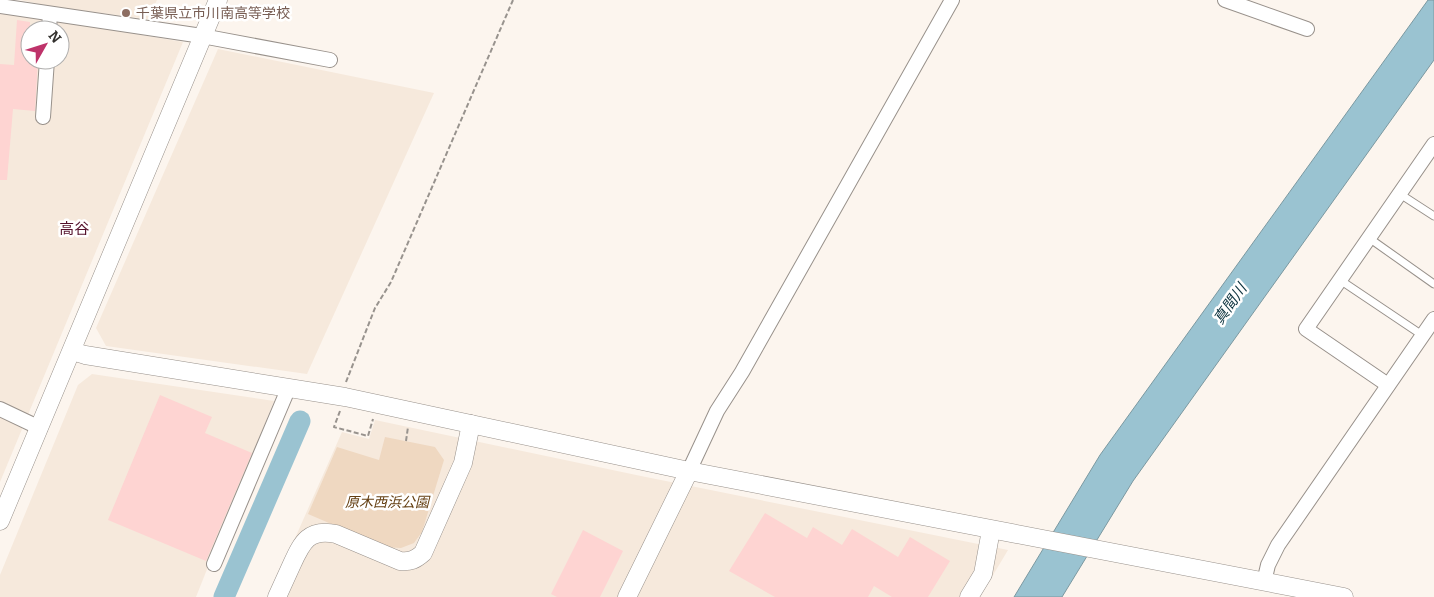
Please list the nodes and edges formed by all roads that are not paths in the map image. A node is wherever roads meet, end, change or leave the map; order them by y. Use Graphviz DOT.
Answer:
graph roads {
  1 [pos="218,0"];
  2 [pos="952,0"];
  3 [pos="1225,0"];
  4 [pos="0,6"];
  5 [pos="50,14"];
  6 [pos="50,20"];
  7 [pos="1307,29"];
  8 [pos="202,36"];
  9 [pos="330,60"];
  10 [pos="46,70"];
  11 [pos="43,117"];
  12 [pos="1432,150"];
  13 [pos="1400,194"];
  14 [pos="1434,216"];
  15 [pos="1369,238"];
  16 [pos="1340,280"];
  17 [pos="1434,284"];
  18 [pos="1434,319"];
  19 [pos="1422,335"];
  20 [pos="72,351"];
  21 [pos="1388,385"];
  22 [pos="288,387"];
  23 [pos="0,409"];
  24 [pos="471,424"];
  25 [pos="40,428"];
  26 [pos="689,471"];
  27 [pos="0,522"];
  28 [pos="991,530"];
  29 [pos="214,564"];
  30 [pos="1264,582"];
  31 [pos="277,597"];
  32 [pos="627,597"];
  33 [pos="969,597"];
  34 [pos="1344,597"];
  1 -- 8 [label="street"];
  2 -- 26 [label="street"];
  3 -- 7 [label="street"];
  4 -- 5 [label="street"];
  5 -- 6 [label="street"];
  5 -- 8 [label="street"];
  8 -- 9 [label="street"];
  8 -- 20 [label="street"];
  10 -- 11 [label="street"];
  12 -- 13 [label="street"];
  13 -- 14 [label="lane"];
  13 -- 15 [label="street"];
  15 -- 16 [label="street"];
  15 -- 17 [label="lane"];
  16 -- 19 [label="lane"];
  16 -- 21 [label="street"];
  18 -- 19 [label="street"];
  19 -- 21 [label="street"];
  20 -- 22 [label="street"];
  20 -- 25 [label="street"];
  21 -- 30 [label="street"];
  22 -- 24 [label="street"];
  22 -- 29 [label="street"];
  23 -- 25 [label="street"];
  24 -- 26 [label="street"];
  24 -- 31 [label="street"];
  25 -- 27 [label="street"];
  26 -- 28 [label="street"];
  26 -- 32 [label="street"];
  28 -- 30 [label="street"];
  28 -- 33 [label="street"];
  30 -- 34 [label="street"];
}
